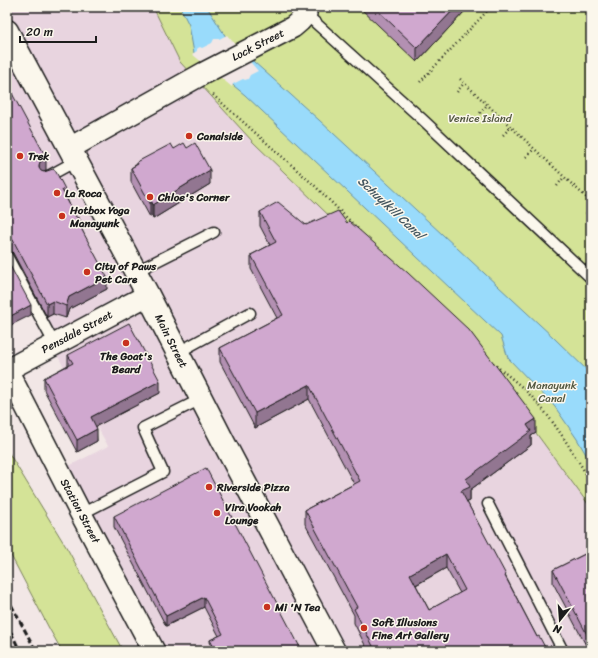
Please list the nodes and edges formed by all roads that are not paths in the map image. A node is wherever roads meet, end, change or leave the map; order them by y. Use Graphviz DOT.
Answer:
graph roads {
  1 [pos="302,10"];
  2 [pos="7,30"];
  3 [pos="73,155"];
  4 [pos="45,178"];
  5 [pos="214,232"];
  6 [pos="7,256"];
  7 [pos="135,272"];
  8 [pos="591,278"];
  9 [pos="148,295"];
  10 [pos="250,313"];
  11 [pos="55,345"];
  12 [pos="177,353"];
  13 [pos="7,370"];
  14 [pos="201,399"];
  15 [pos="488,504"];
  16 [pos="81,514"];
  17 [pos="154,651"];
  18 [pos="334,651"];
  19 [pos="562,651"];
  1 -- 3 [label="street, Lock Street"];
  1 -- 8 [label="lane, Lock Street"];
  2 -- 3 [label="street, Main Street"];
  3 -- 4 [label="lane"];
  3 -- 7 [label="street, Main Street"];
  5 -- 7 [label="lane"];
  6 -- 11 [label="lane"];
  7 -- 9 [label="street, Main Street"];
  9 -- 11 [label="street, Pensdale Street"];
  9 -- 12 [label="street, Main Street"];
  10 -- 12 [label="lane"];
  11 -- 13 [label="street, Pensdale Street"];
  12 -- 14 [label="street, Main Street"];
  13 -- 16 [label="street, Station Street"];
  14 -- 16 [label="lane"];
  14 -- 18 [label="street, Main Street"];
  15 -- 19 [label="lane"];
  16 -- 17 [label="street, Station Street"];
}
